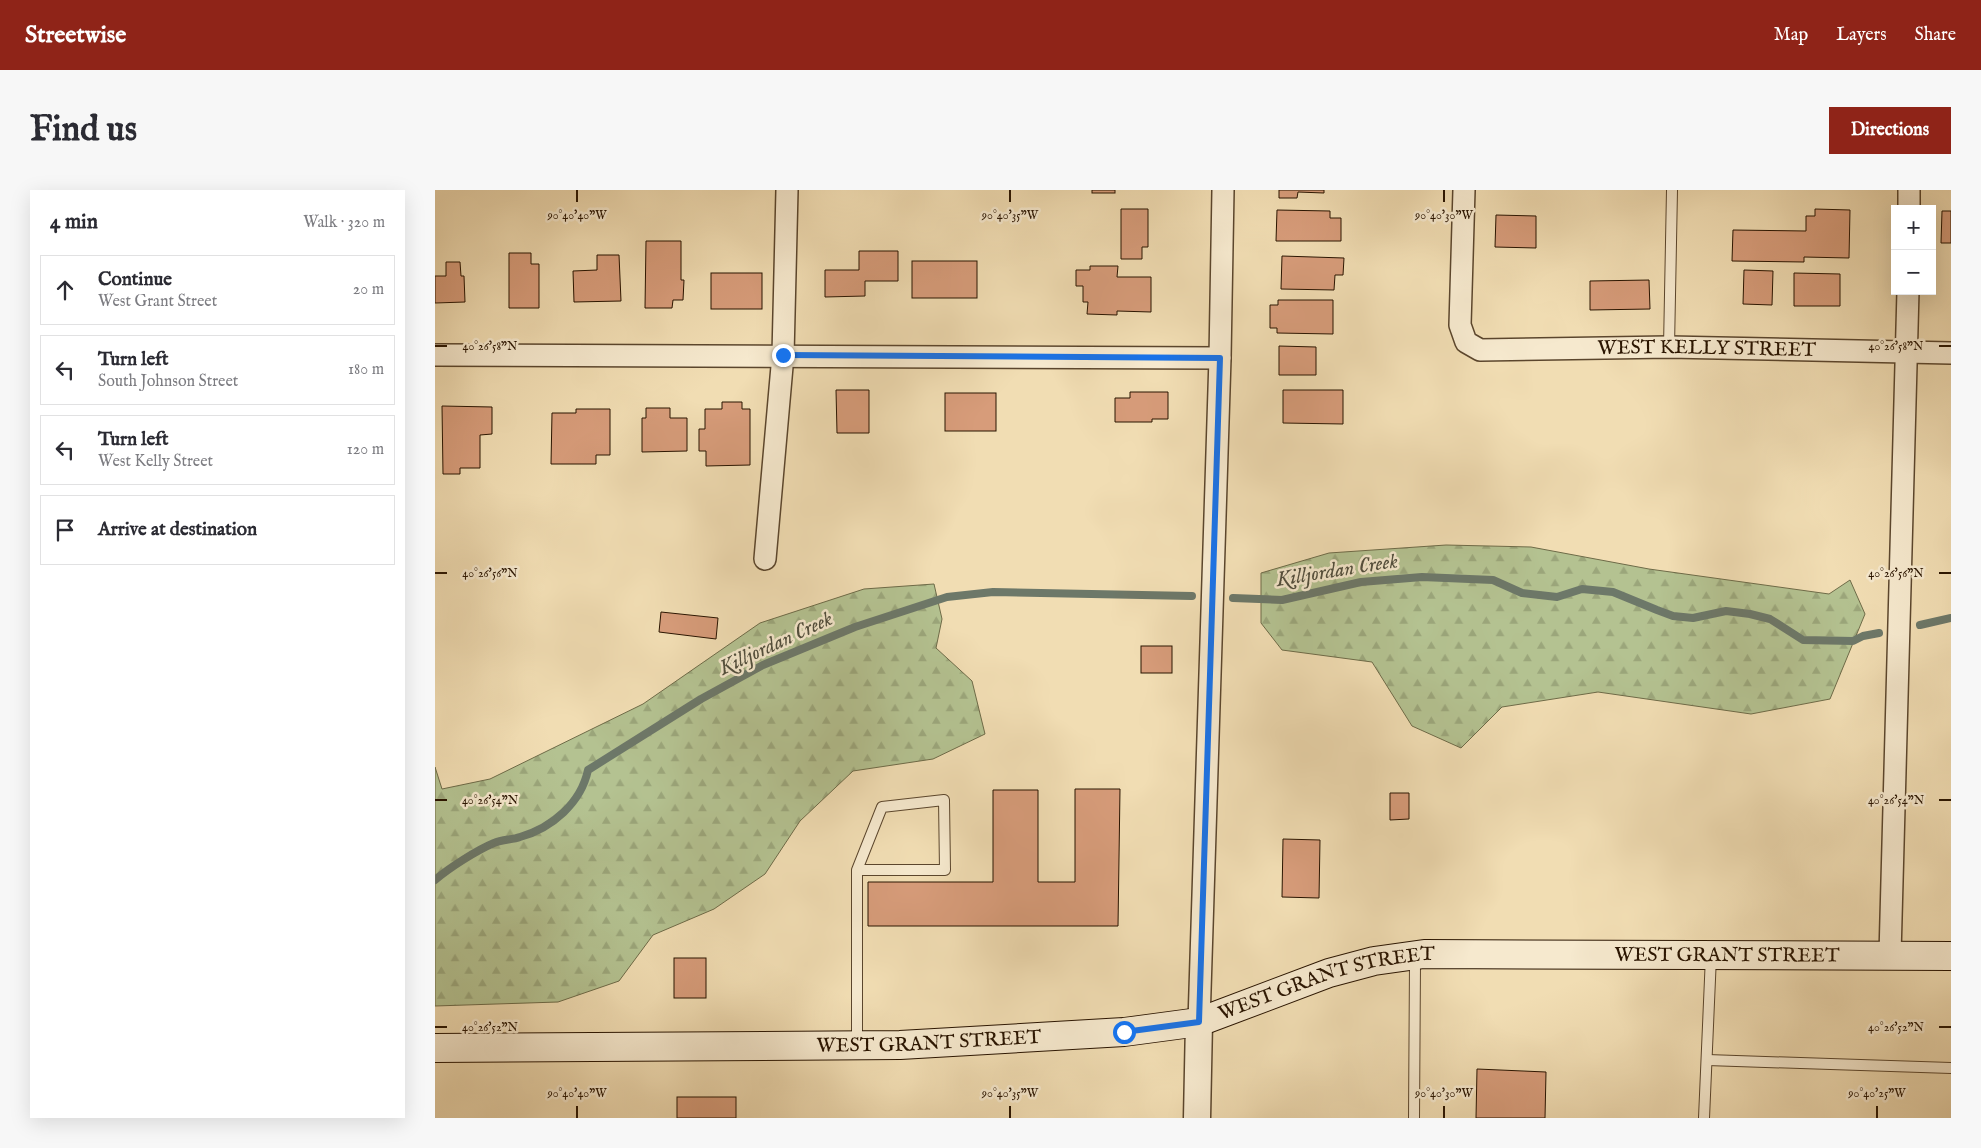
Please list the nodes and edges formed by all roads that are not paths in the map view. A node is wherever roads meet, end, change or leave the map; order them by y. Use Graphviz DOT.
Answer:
graph roads {
  1 [pos="787,190"];
  2 [pos="1223,190"];
  3 [pos="1464,190"];
  4 [pos="1672,190"];
  5 [pos="1909,190"];
  6 [pos="1909,205"];
  7 [pos="1908,295"];
  8 [pos="1669,347"];
  9 [pos="1907,352"];
  10 [pos="1951,353"];
  11 [pos="435,355"];
  12 [pos="783,355"];
  13 [pos="1220,358"];
  14 [pos="765,559"];
  15 [pos="857,870"];
  16 [pos="1412,955"];
  17 [pos="1711,955"];
  18 [pos="1890,956"];
  19 [pos="1951,956"];
  20 [pos="1199,1022"];
  21 [pos="857,1045"];
  22 [pos="435,1048"];
  23 [pos="1707,1060"];
  24 [pos="1951,1068"];
  25 [pos="1197,1118"];
  26 [pos="1414,1118"];
  27 [pos="1704,1118"];
  1 -- 12 [label="street"];
  2 -- 13 [label="street"];
  3 -- 8 [label="street, WEST KELLY STREET"];
  4 -- 8 [label="lane"];
  5 -- 6 [label="street"];
  7 -- 9 [label="street"];
  8 -- 9 [label="street, WEST KELLY STREET"];
  9 -- 10 [label="street, WEST KELLY STREET"];
  9 -- 18 [label="street"];
  11 -- 12 [label="street"];
  12 -- 13 [label="street"];
  12 -- 14 [label="street"];
  13 -- 20 [label="street"];
  15 -- 15 [label="lane"];
  15 -- 21 [label="lane"];
  16 -- 17 [label="main road, WEST GRANT STREET"];
  16 -- 20 [label="main road, WEST GRANT STREET"];
  16 -- 26 [label="lane"];
  17 -- 18 [label="main road, WEST GRANT STREET"];
  17 -- 23 [label="lane"];
  18 -- 19 [label="main road, WEST GRANT STREET"];
  20 -- 21 [label="main road, WEST GRANT STREET"];
  20 -- 25 [label="street"];
  21 -- 22 [label="main road, WEST GRANT STREET"];
  23 -- 24 [label="lane"];
  23 -- 27 [label="lane"];
}
